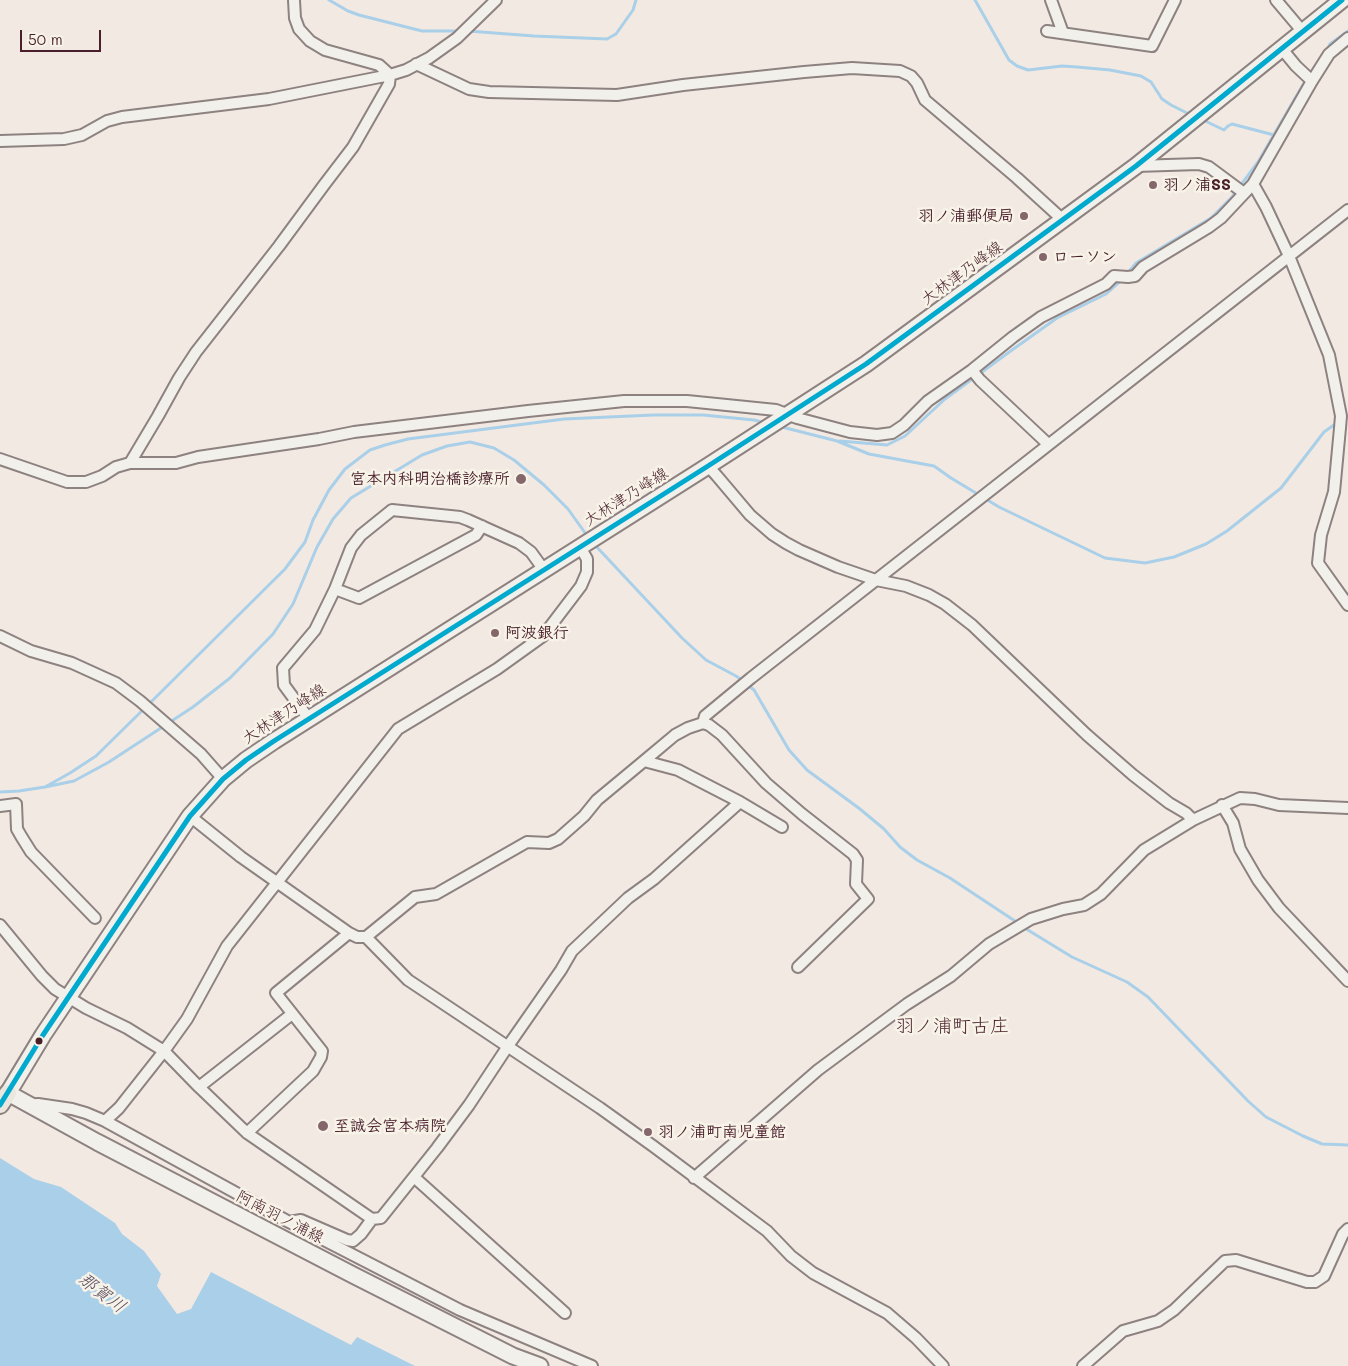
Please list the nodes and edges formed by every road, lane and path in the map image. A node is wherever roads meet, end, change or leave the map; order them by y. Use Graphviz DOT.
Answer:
graph roads {
  1 [pos="294,0"];
  2 [pos="496,0"];
  3 [pos="1051,0"];
  4 [pos="1175,0"];
  5 [pos="1276,0"];
  6 [pos="1342,0"];
  7 [pos="1047,31"];
  8 [pos="1304,32"];
  9 [pos="1063,33"];
  10 [pos="1348,38"];
  11 [pos="1282,49"];
  12 [pos="416,64"];
  13 [pos="390,75"];
  14 [pos="1312,81"];
  15 [pos="0,140"];
  16 [pos="1136,166"];
  17 [pos="1253,184"];
  18 [pos="1244,194"];
  19 [pos="1348,210"];
  20 [pos="1063,220"];
  21 [pos="1289,256"];
  22 [pos="976,374"];
  23 [pos="783,418"];
  24 [pos="1048,444"];
  25 [pos="0,459"];
  26 [pos="130,462"];
  27 [pos="708,466"];
  28 [pos="482,526"];
  29 [pos="587,543"];
  30 [pos="544,570"];
  31 [pos="876,580"];
  32 [pos="335,589"];
  33 [pos="1347,601"];
  34 [pos="0,636"];
  35 [pos="310,718"];
  36 [pos="703,723"];
  37 [pos="644,761"];
  38 [pos="222,779"];
  39 [pos="740,802"];
  40 [pos="1222,805"];
  41 [pos="0,806"];
  42 [pos="1348,808"];
  43 [pos="190,816"];
  44 [pos="1193,820"];
  45 [pos="782,827"];
  46 [pos="277,881"];
  47 [pos="95,918"];
  48 [pos="0,925"];
  49 [pos="349,933"];
  50 [pos="366,937"];
  51 [pos="798,967"];
  52 [pos="1348,981"];
  53 [pos="69,997"];
  54 [pos="292,1014"];
  55 [pos="508,1046"];
  56 [pos="164,1051"];
  57 [pos="199,1087"];
  58 [pos="3,1095"];
  59 [pos="31,1106"];
  60 [pos="105,1121"];
  61 [pos="247,1133"];
  62 [pos="414,1177"];
  63 [pos="694,1178"];
  64 [pos="372,1219"];
  65 [pos="289,1222"];
  66 [pos="1348,1229"];
  67 [pos="565,1313"];
  68 [pos="540,1366"];
  69 [pos="592,1366"];
  70 [pos="943,1366"];
  71 [pos="1083,1366"];
  1 -- 13 [label="street"];
  2 -- 12 [label="street"];
  3 -- 9 [label="street"];
  4 -- 9 [label="street"];
  5 -- 8 [label="street"];
  6 -- 8 [label="main road, 大林津乃峰線"];
  7 -- 9 [label="street"];
  8 -- 11 [label="main road, 大林津乃峰線"];
  10 -- 14 [label="street"];
  11 -- 14 [label="street"];
  11 -- 16 [label="main road, 大林津乃峰線"];
  12 -- 13 [label="street"];
  12 -- 20 [label="street"];
  13 -- 15 [label="street"];
  13 -- 26 [label="street"];
  14 -- 17 [label="street"];
  16 -- 18 [label="street"];
  16 -- 20 [label="main road, 大林津乃峰線"];
  17 -- 18 [label="street"];
  17 -- 21 [label="street"];
  18 -- 22 [label="street"];
  19 -- 21 [label="street"];
  20 -- 23 [label="main road, 大林津乃峰線"];
  21 -- 24 [label="street"];
  21 -- 33 [label="street"];
  22 -- 23 [label="street"];
  22 -- 24 [label="street"];
  23 -- 26 [label="street"];
  23 -- 27 [label="main road, 大林津乃峰線"];
  24 -- 31 [label="street"];
  25 -- 26 [label="street"];
  27 -- 29 [label="main road, 大林津乃峰線"];
  27 -- 31 [label="street"];
  28 -- 30 [label="street"];
  28 -- 32 [label="street"];
  28 -- 32 [label="street"];
  29 -- 30 [label="main road, 大林津乃峰線"];
  29 -- 46 [label="street"];
  30 -- 35 [label="main road, 大林津乃峰線"];
  31 -- 36 [label="street"];
  31 -- 44 [label="street"];
  32 -- 35 [label="street"];
  34 -- 38 [label="street"];
  35 -- 38 [label="main road, 大林津乃峰線"];
  36 -- 37 [label="street"];
  36 -- 51 [label="street"];
  37 -- 39 [label="street"];
  37 -- 50 [label="street"];
  38 -- 43 [label="main road, 大林津乃峰線"];
  39 -- 45 [label="street"];
  39 -- 55 [label="street"];
  40 -- 42 [label="street"];
  40 -- 44 [label="street"];
  40 -- 52 [label="street"];
  41 -- 47 [label="street"];
  43 -- 46 [label="street"];
  43 -- 53 [label="main road, 大林津乃峰線"];
  44 -- 63 [label="street"];
  46 -- 49 [label="street"];
  46 -- 56 [label="street"];
  48 -- 53 [label="street"];
  49 -- 50 [label="street"];
  49 -- 54 [label="street"];
  50 -- 55 [label="street"];
  53 -- 56 [label="street"];
  53 -- 58 [label="main road, 大林津乃峰線"];
  54 -- 57 [label="street"];
  54 -- 61 [label="street"];
  55 -- 62 [label="street"];
  55 -- 63 [label="street"];
  56 -- 57 [label="street"];
  56 -- 60 [label="street"];
  57 -- 61 [label="street"];
  58 -- 59 [label="main road, 阿南羽ノ浦線"];
  59 -- 60 [label="street"];
  59 -- 68 [label="main road, 阿南羽ノ浦線"];
  60 -- 65 [label="street"];
  61 -- 64 [label="street"];
  62 -- 64 [label="street"];
  62 -- 67 [label="street"];
  63 -- 70 [label="street"];
  64 -- 65 [label="street"];
  65 -- 69 [label="street"];
  66 -- 71 [label="street"];
}
